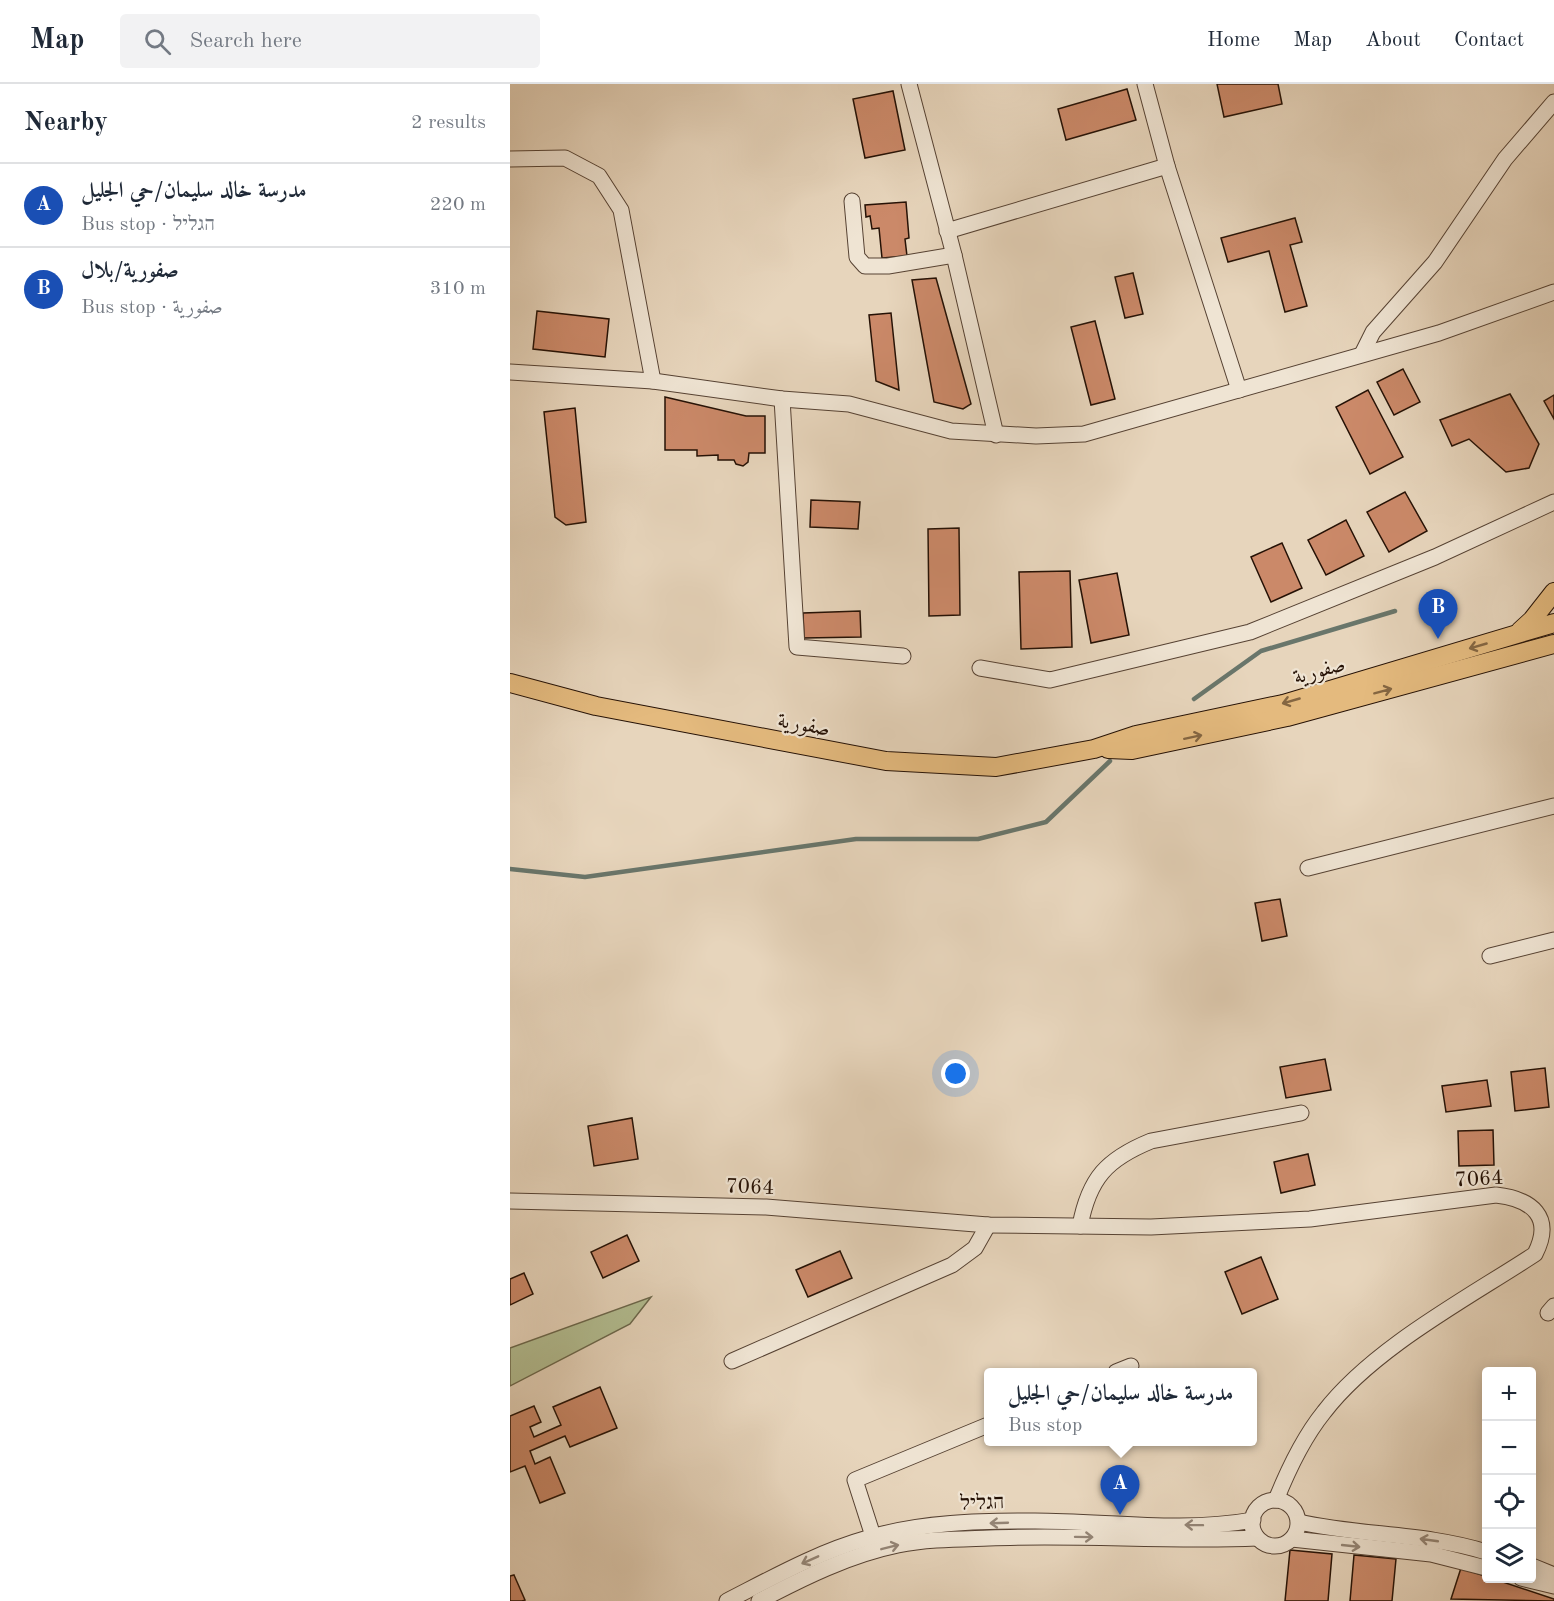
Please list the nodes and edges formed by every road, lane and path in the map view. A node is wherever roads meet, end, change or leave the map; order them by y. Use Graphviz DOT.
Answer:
graph roads {
  1 [pos="909,84"];
  2 [pos="1145,84"];
  3 [pos="1554,102"];
  4 [pos="510,159"];
  5 [pos="1167,166"];
  6 [pos="852,201"];
  7 [pos="947,231"];
  8 [pos="954,255"];
  9 [pos="1554,292"];
  10 [pos="1362,354"];
  11 [pos="510,372"];
  12 [pos="653,381"];
  13 [pos="1239,390"];
  14 [pos="782,399"];
  15 [pos="996,435"];
  16 [pos="1554,502"];
  17 [pos="1554,592"];
  18 [pos="1554,623"];
  19 [pos="1515,635"];
  20 [pos="1554,644"];
  21 [pos="903,656"];
  22 [pos="980,668"];
  23 [pos="510,683"];
  24 [pos="1094,749"];
  25 [pos="1554,806"];
  26 [pos="1308,868"];
  27 [pos="1554,940"];
  28 [pos="1490,956"];
  29 [pos="1301,1113"];
  30 [pos="510,1201"];
  31 [pos="988,1225"];
  32 [pos="1080,1226"];
  33 [pos="732,1361"];
  34 [pos="1131,1366"];
  35 [pos="1126,1368"];
  36 [pos="984,1427"];
  37 [pos="1276,1500"];
  38 [pos="1252,1520"];
  39 [pos="1299,1522"];
  40 [pos="873,1536"];
  41 [pos="1257,1538"];
  42 [pos="1292,1539"];
  43 [pos="1482,1551"];
  44 [pos="1482,1567"];
  45 [pos="1536,1568"];
  46 [pos="1554,1575"];
  47 [pos="1536,1582"];
  48 [pos="1554,1586"];
  49 [pos="727,1601"];
  50 [pos="759,1601"];
  1 -- 7 [label="street"];
  2 -- 5 [label="street"];
  3 -- 10 [label="street"];
  4 -- 12 [label="street"];
  5 -- 7 [label="street"];
  5 -- 13 [label="street"];
  6 -- 8 [label="street"];
  7 -- 8 [label="street"];
  8 -- 15 [label="street"];
  9 -- 10 [label="street"];
  10 -- 13 [label="street"];
  11 -- 12 [label="street"];
  12 -- 14 [label="street"];
  13 -- 15 [label="street"];
  14 -- 15 [label="street"];
  14 -- 21 [label="street"];
  16 -- 22 [label="street"];
  17 -- 19 [label="main road"];
  18 -- 19 [label="main road, صفورية"];
  19 -- 24 [label="main road, صفورية, one-way"];
  24 -- 20 [label="main road, صفورية, one-way"];
  23 -- 24 [label="main road, صفورية"];
  25 -- 26 [label="street"];
  27 -- 28 [label="street"];
  29 -- 32 [label="street"];
  30 -- 31 [label="street, 7064"];
  31 -- 32 [label="street, 7064"];
  31 -- 33 [label="street"];
  32 -- 37 [label="street, 7064"];
  34 -- 35 [label="street"];
  36 -- 40 [label="street"];
  37 -- 38 [label="street"];
  37 -- 39 [label="street"];
  38 -- 40 [label="street, הגליל, one-way"];
  38 -- 41 [label="street"];
  39 -- 42 [label="street"];
  43 -- 39 [label="street, one-way"];
  40 -- 49 [label="street, הגליל, one-way"];
  41 -- 42 [label="street"];
  50 -- 41 [label="street, הגליל, one-way"];
  42 -- 44 [label="street, one-way"];
  45 -- 46 [label="street"];
  47 -- 48 [label="street"];
}
